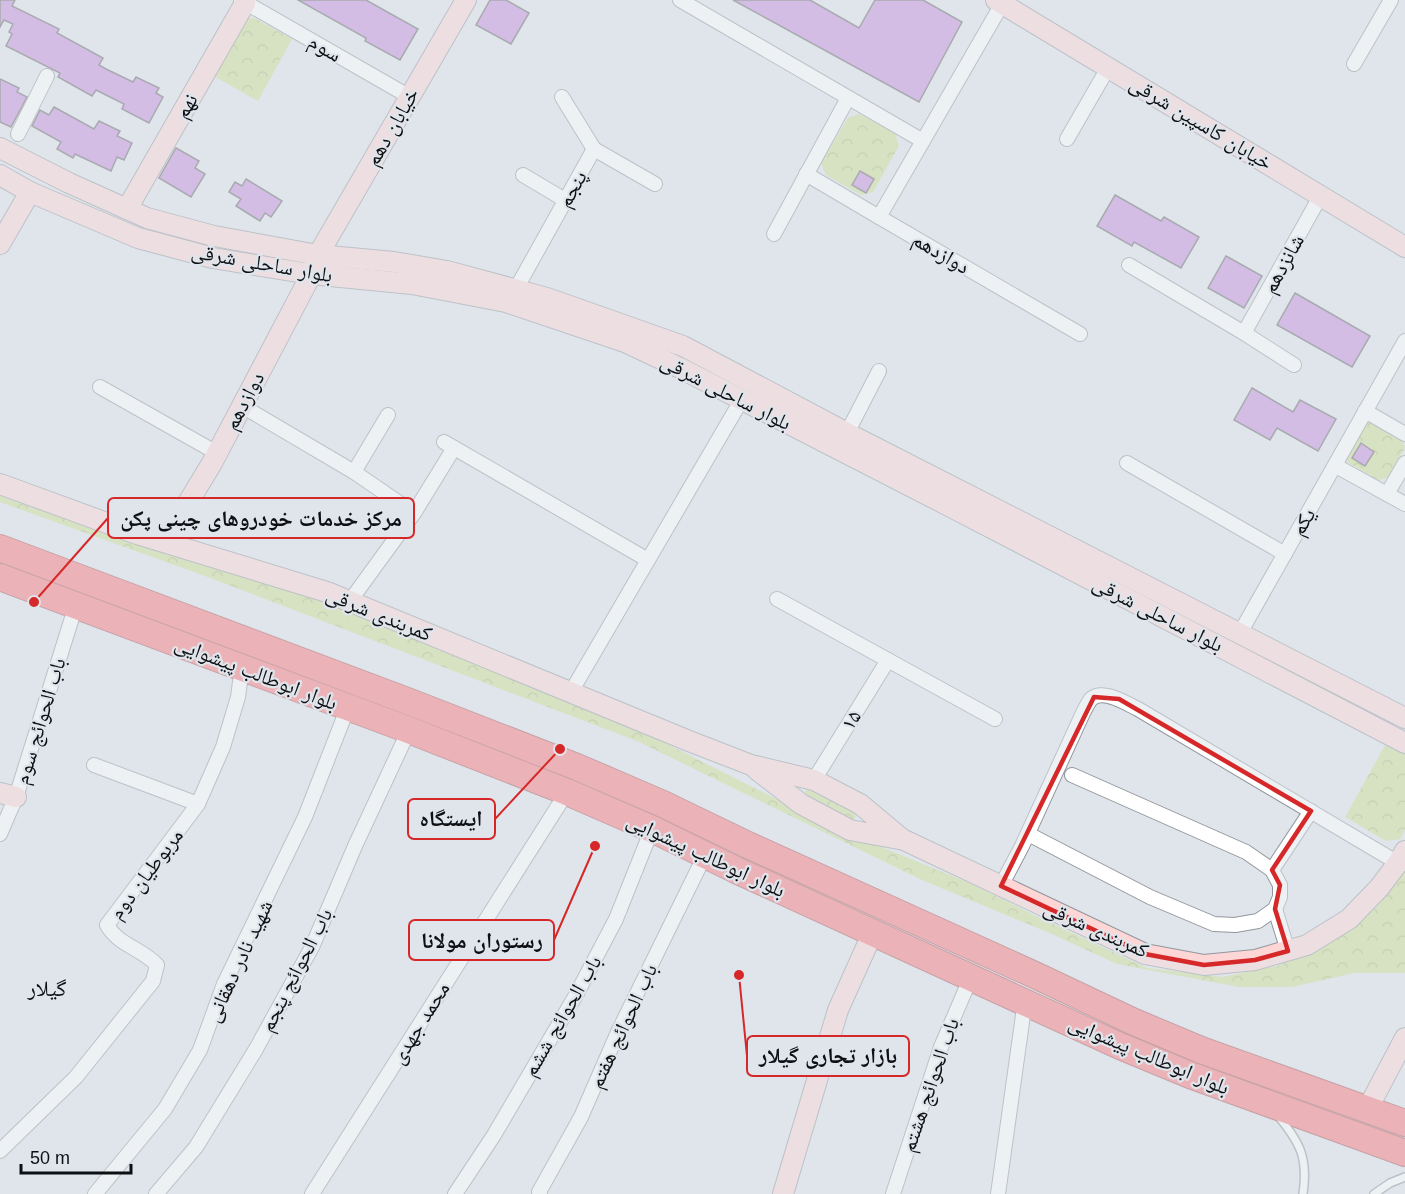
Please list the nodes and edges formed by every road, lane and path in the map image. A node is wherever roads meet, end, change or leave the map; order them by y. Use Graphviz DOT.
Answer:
graph roads {
  1 [pos="466,0"];
  2 [pos="680,0"];
  3 [pos="1391,0"];
  4 [pos="243,1"];
  5 [pos="999,2"];
  6 [pos="1354,64"];
  7 [pos="1108,68"];
  8 [pos="47,76"];
  9 [pos="410,97"];
  10 [pos="562,97"];
  11 [pos="848,98"];
  12 [pos="18,134"];
  13 [pos="1067,139"];
  14 [pos="923,141"];
  15 [pos="0,146"];
  16 [pos="594,149"];
  17 [pos="25,161"];
  18 [pos="807,174"];
  19 [pos="0,175"];
  20 [pos="523,175"];
  21 [pos="655,184"];
  22 [pos="30,192"];
  23 [pos="1321,195"];
  24 [pos="566,201"];
  25 [pos="127,209"];
  26 [pos="879,217"];
  27 [pos="774,234"];
  28 [pos="0,244"];
  29 [pos="1405,247"];
  30 [pos="315,264"];
  31 [pos="1129,265"];
  32 [pos="516,289"];
  33 [pos="1244,333"];
  34 [pos="1080,334"];
  35 [pos="1405,341"];
  36 [pos="1294,365"];
  37 [pos="879,371"];
  38 [pos="751,381"];
  39 [pos="100,387"];
  40 [pos="742,399"];
  41 [pos="242,406"];
  42 [pos="1365,411"];
  43 [pos="388,415"];
  44 [pos="847,433"];
  45 [pos="1405,434"];
  46 [pos="217,453"];
  47 [pos="1127,463"];
  48 [pos="1405,463"];
  49 [pos="1336,466"];
  50 [pos="354,472"];
  51 [pos="0,484"];
  52 [pos="1387,494"];
  53 [pos="1405,504"];
  54 [pos="414,513"];
  55 [pos="158,540"];
  56 [pos="0,548"];
  57 [pos="1285,554"];
  58 [pos="648,560"];
  59 [pos="1,582"];
  60 [pos="777,599"];
  61 [pos="350,601"];
  62 [pos="76,605"];
  63 [pos="1240,633"];
  64 [pos="888,660"];
  65 [pos="242,667"];
  66 [pos="571,692"];
  67 [pos="348,708"];
  68 [pos="1405,718"];
  69 [pos="995,719"];
  70 [pos="408,730"];
  71 [pos="1405,743"];
  72 [pos="94,765"];
  73 [pos="751,765"];
  74 [pos="1072,775"];
  75 [pos="814,780"];
  76 [pos="567,792"];
  77 [pos="8,795"];
  78 [pos="198,804"];
  79 [pos="1311,811"];
  80 [pos="652,829"];
  81 [pos="0,834"];
  82 [pos="1034,837"];
  83 [pos="902,839"];
  84 [pos="705,855"];
  85 [pos="1402,857"];
  86 [pos="1272,870"];
  87 [pos="1001,886"];
  88 [pos="1275,909"];
  89 [pos="873,932"];
  90 [pos="1288,951"];
  91 [pos="971,977"];
  92 [pos="1025,1001"];
  93 [pos="1405,1038"];
  94 [pos="1268,1103"];
  95 [pos="1367,1110"];
  96 [pos="1405,1123"];
  97 [pos="0,1151"];
  98 [pos="1405,1153"];
  99 [pos="1405,1177"];
  100 [pos="95,1194"];
  101 [pos="156,1194"];
  102 [pos="312,1194"];
  103 [pos="455,1194"];
  104 [pos="540,1194"];
  105 [pos="783,1194"];
  106 [pos="892,1194"];
  107 [pos="998,1194"];
  108 [pos="1303,1194"];
  109 [pos="1374,1194"];
  1 -- 9 [label="street, خیابان دهم"];
  2 -- 11 [label="street"];
  3 -- 6 [label="street"];
  4 -- 9 [label="street, سوم"];
  4 -- 25 [label="street, نهم"];
  5 -- 7 [label="street, خیابان کاسپین شرقی"];
  5 -- 14 [label="street"];
  7 -- 13 [label="street"];
  7 -- 23 [label="street, خیابان کاسپین شرقی"];
  8 -- 12 [label="street"];
  9 -- 30 [label="street, خیابان دهم"];
  10 -- 16 [label="street"];
  11 -- 14 [label="street"];
  11 -- 18 [label="street"];
  12 -- 15 [label="street"];
  12 -- 17 [label="street"];
  14 -- 26 [label="street"];
  15 -- 17 [label="street, بلوار ساحلی شرقی"];
  16 -- 21 [label="street, پنجم"];
  16 -- 24 [label="street, پنجم"];
  17 -- 25 [label="street, بلوار ساحلی شرقی"];
  18 -- 26 [label="street, دوازدهم"];
  18 -- 27 [label="street"];
  19 -- 22 [label="street, بلوار ساحلی شرقی"];
  20 -- 24 [label="street"];
  22 -- 28 [label="street"];
  22 -- 30 [label="street, بلوار ساحلی شرقی"];
  23 -- 29 [label="street, خیابان کاسپین شرقی"];
  23 -- 33 [label="street, شانزدهم"];
  24 -- 32 [label="street, پنجم"];
  25 -- 30 [label="street, بلوار ساحلی شرقی"];
  26 -- 34 [label="street, دوازدهم"];
  30 -- 32 [label="street, بلوار ساحلی شرقی"];
  30 -- 40 [label="street, بلوار ساحلی شرقی"];
  30 -- 41 [label="street, دوازدهم"];
  31 -- 33 [label="street"];
  32 -- 38 [label="street, بلوار ساحلی شرقی"];
  33 -- 36 [label="street"];
  35 -- 42 [label="street, یکم"];
  37 -- 44 [label="street"];
  38 -- 40 [label="street"];
  38 -- 44 [label="street, بلوار ساحلی شرقی"];
  39 -- 46 [label="street"];
  40 -- 58 [label="street"];
  40 -- 71 [label="street, بلوار ساحلی شرقی"];
  41 -- 46 [label="street, دوازدهم"];
  41 -- 50 [label="street"];
  42 -- 45 [label="street"];
  42 -- 49 [label="street, یکم"];
  43 -- 50 [label="street"];
  44 -- 63 [label="street, بلوار ساحلی شرقی"];
  46 -- 55 [label="street, دوازدهم"];
  47 -- 57 [label="street"];
  48 -- 52 [label="street"];
  49 -- 52 [label="street"];
  49 -- 57 [label="street, یکم"];
  50 -- 54 [label="street"];
  51 -- 55 [label="street, کمربندی شرقی"];
  52 -- 53 [label="street"];
  54 -- 58 [label="street"];
  54 -- 61 [label="street"];
  55 -- 61 [label="street, کمربندی شرقی"];
  56 -- 95 [label="highway, بلوار ابوطالب پیشوایی"];
  57 -- 63 [label="street, یکم"];
  58 -- 66 [label="street"];
  59 -- 62 [label="highway, بلوار ابوطالب پیشوایی"];
  60 -- 64 [label="street"];
  61 -- 66 [label="street, کمربندی شرقی"];
  62 -- 65 [label="highway, بلوار ابوطالب پیشوایی"];
  62 -- 77 [label="street, باب الحوائج سوم"];
  63 -- 68 [label="street, بلوار ساحلی شرقی"];
  64 -- 69 [label="street"];
  64 -- 75 [label="street, ۱۵"];
  65 -- 67 [label="highway, بلوار ابوطالب پیشوایی"];
  65 -- 78 [label="street, مربوطیان دوم"];
  66 -- 73 [label="street, کمربندی شرقی"];
  67 -- 70 [label="highway, بلوار ابوطالب پیشوایی"];
  67 -- 100 [label="street, شهید نادر دهقانی"];
  70 -- 76 [label="highway, بلوار ابوطالب پیشوایی"];
  70 -- 101 [label="street, باب الحوائج پنجم"];
  72 -- 78 [label="street"];
  73 -- 75 [label="street, کمربندی شرقی"];
  73 -- 83 [label="street, کمربندی شرقی"];
  74 -- 86 [label="street"];
  75 -- 83 [label="street, کمربندی شرقی"];
  76 -- 80 [label="highway, بلوار ابوطالب پیشوایی"];
  76 -- 102 [label="street, محمد جهدی"];
  77 -- 81 [label="street, باب الحوائج سوم"];
  78 -- 97 [label="street, مربوطیان دوم"];
  79 -- 85 [label="street"];
  79 -- 86 [label="street"];
  79 -- 87 [label="street"];
  80 -- 84 [label="highway, بلوار ابوطالب پیشوایی"];
  80 -- 103 [label="street, باب الحوائج ششم"];
  82 -- 88 [label="street"];
  83 -- 87 [label="street, کمربندی شرقی"];
  84 -- 89 [label="highway, بلوار ابوطالب پیشوایی"];
  84 -- 104 [label="street, باب الحوائج هفتم"];
  85 -- 90 [label="street, کمربندی شرقی"];
  86 -- 88 [label="street"];
  87 -- 90 [label="street, کمربندی شرقی"];
  88 -- 90 [label="street"];
  89 -- 91 [label="highway, بلوار ابوطالب پیشوایی"];
  89 -- 105 [label="street"];
  91 -- 92 [label="highway, بلوار ابوطالب پیشوایی"];
  91 -- 106 [label="street, باب الحوائج هشتم"];
  92 -- 94 [label="highway, بلوار ابوطالب پیشوایی"];
  92 -- 107 [label="street"];
  93 -- 95 [label="street"];
  94 -- 98 [label="highway, بلوار ابوطالب پیشوایی"];
  94 -- 108 [label="lane"];
  95 -- 96 [label="highway, بلوار ابوطالب پیشوایی"];
  99 -- 109 [label="lane"];
}
